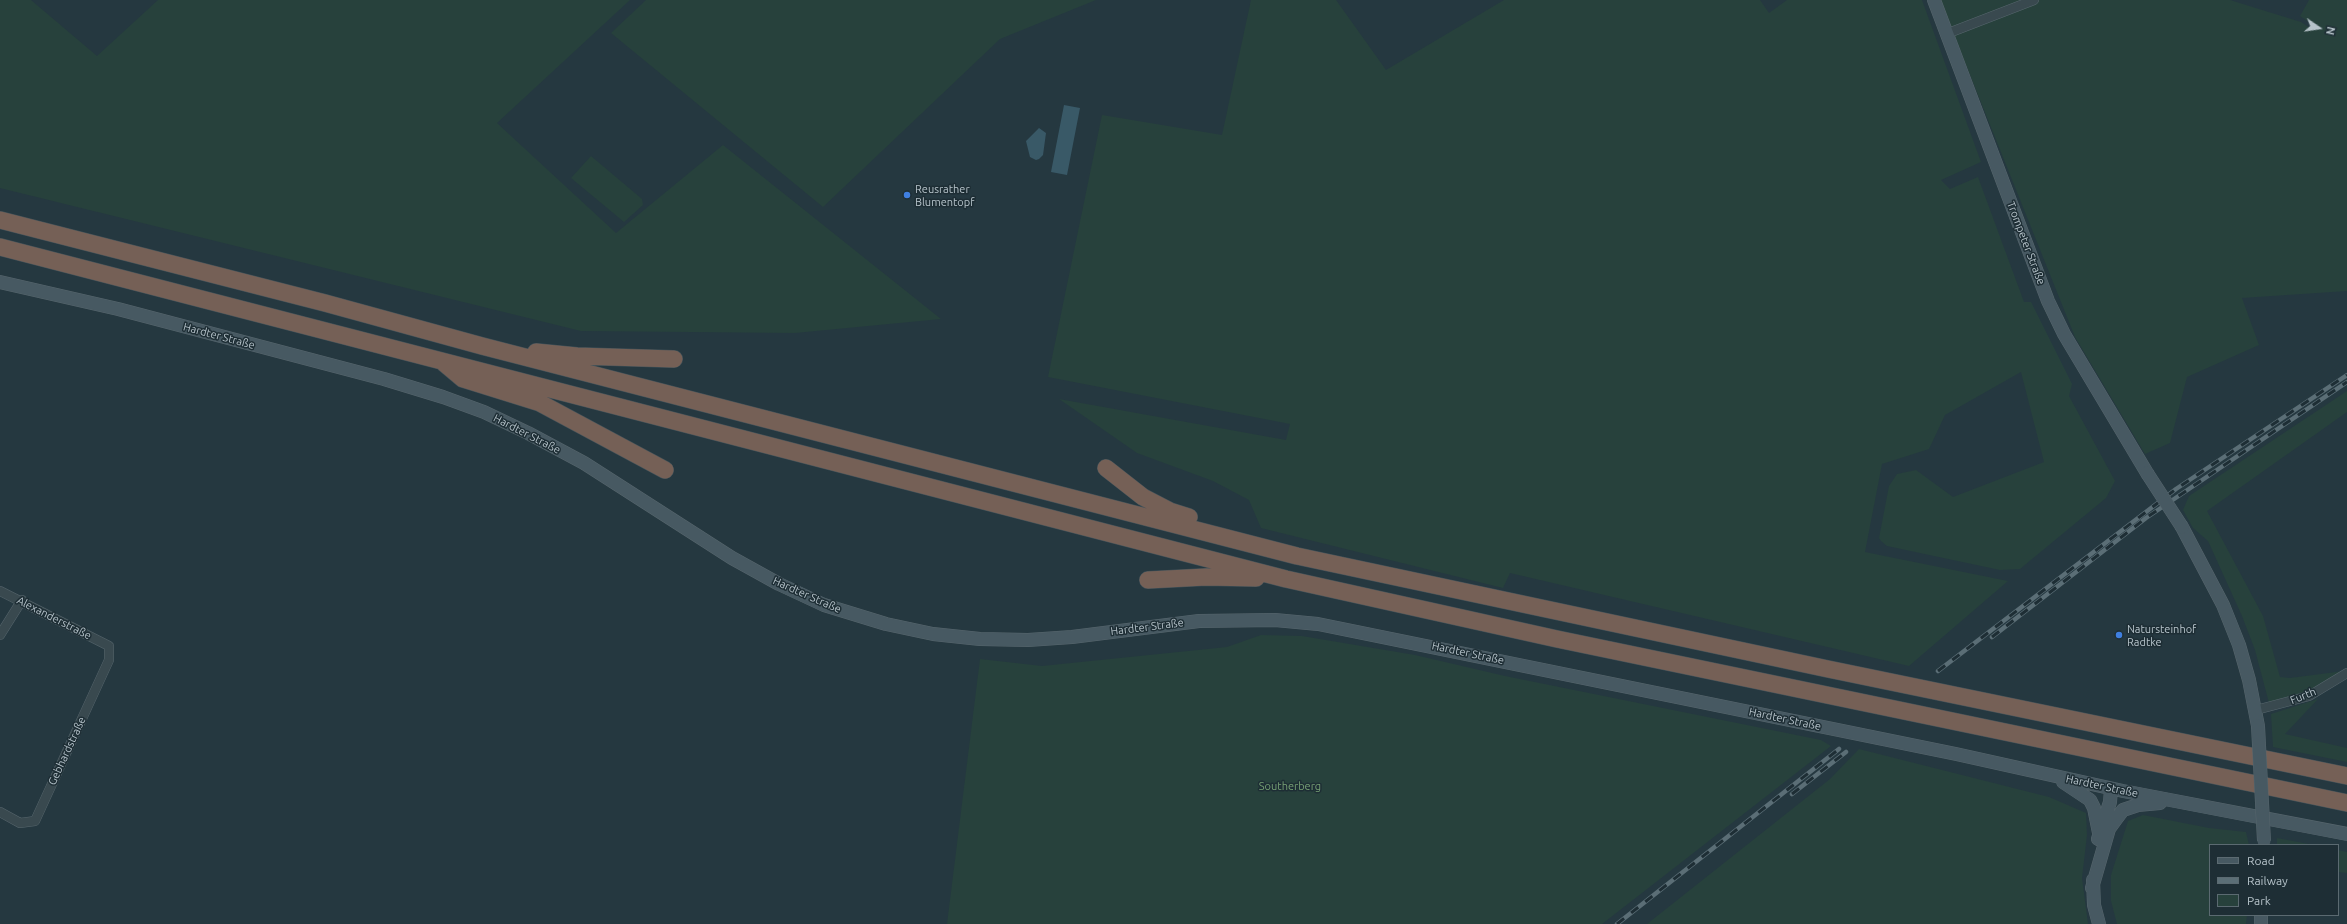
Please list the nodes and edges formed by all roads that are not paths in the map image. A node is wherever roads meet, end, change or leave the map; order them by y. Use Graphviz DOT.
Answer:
graph roads {
  1 [pos="1934,0"];
  2 [pos="2034,0"];
  3 [pos="1946,34"];
  4 [pos="0,220"];
  5 [pos="0,247"];
  6 [pos="0,282"];
  7 [pos="482,346"];
  8 [pos="674,359"];
  9 [pos="441,360"];
  10 [pos="1106,468"];
  11 [pos="665,470"];
  12 [pos="1216,534"];
  13 [pos="1286,579"];
  14 [pos="1148,580"];
  15 [pos="0,591"];
  16 [pos="22,600"];
  17 [pos="0,634"];
  18 [pos="108,646"];
  19 [pos="2347,673"];
  20 [pos="2256,710"];
  21 [pos="2045,774"];
  22 [pos="2347,776"];
  23 [pos="2111,788"];
  24 [pos="2182,803"];
  25 [pos="2347,803"];
  26 [pos="0,812"];
  27 [pos="2099,834"];
  28 [pos="2347,834"];
  29 [pos="2264,843"];
  30 [pos="2092,888"];
  31 [pos="2099,924"];
  1 -- 3 [label="main road, Trompeter Straße"];
  2 -- 3 [label="street"];
  3 -- 20 [label="main road, Trompeter Straße, bridge"];
  4 -- 7 [label="highway"];
  5 -- 9 [label="highway"];
  6 -- 21 [label="main road, Hardter Straße"];
  7 -- 8 [label="highway"];
  7 -- 12 [label="highway"];
  9 -- 11 [label="highway"];
  9 -- 13 [label="highway"];
  10 -- 12 [label="highway"];
  12 -- 22 [label="highway"];
  13 -- 14 [label="highway"];
  13 -- 25 [label="highway"];
  15 -- 16 [label="street, Alexanderstraße"];
  16 -- 17 [label="street"];
  16 -- 18 [label="street, Alexanderstraße"];
  18 -- 26 [label="street, Gebhardstraße"];
  19 -- 20 [label="street, Furth"];
  20 -- 29 [label="main road, Trompeter Straße, bridge"];
  21 -- 23 [label="main road, Hardter Straße"];
  21 -- 27 [label="main road"];
  23 -- 24 [label="main road, Hardter Straße"];
  23 -- 27 [label="main road"];
  24 -- 28 [label="main road, Hardter Straße"];
  24 -- 30 [label="main road"];
  27 -- 30 [label="main road"];
  30 -- 31 [label="main road"];
}
